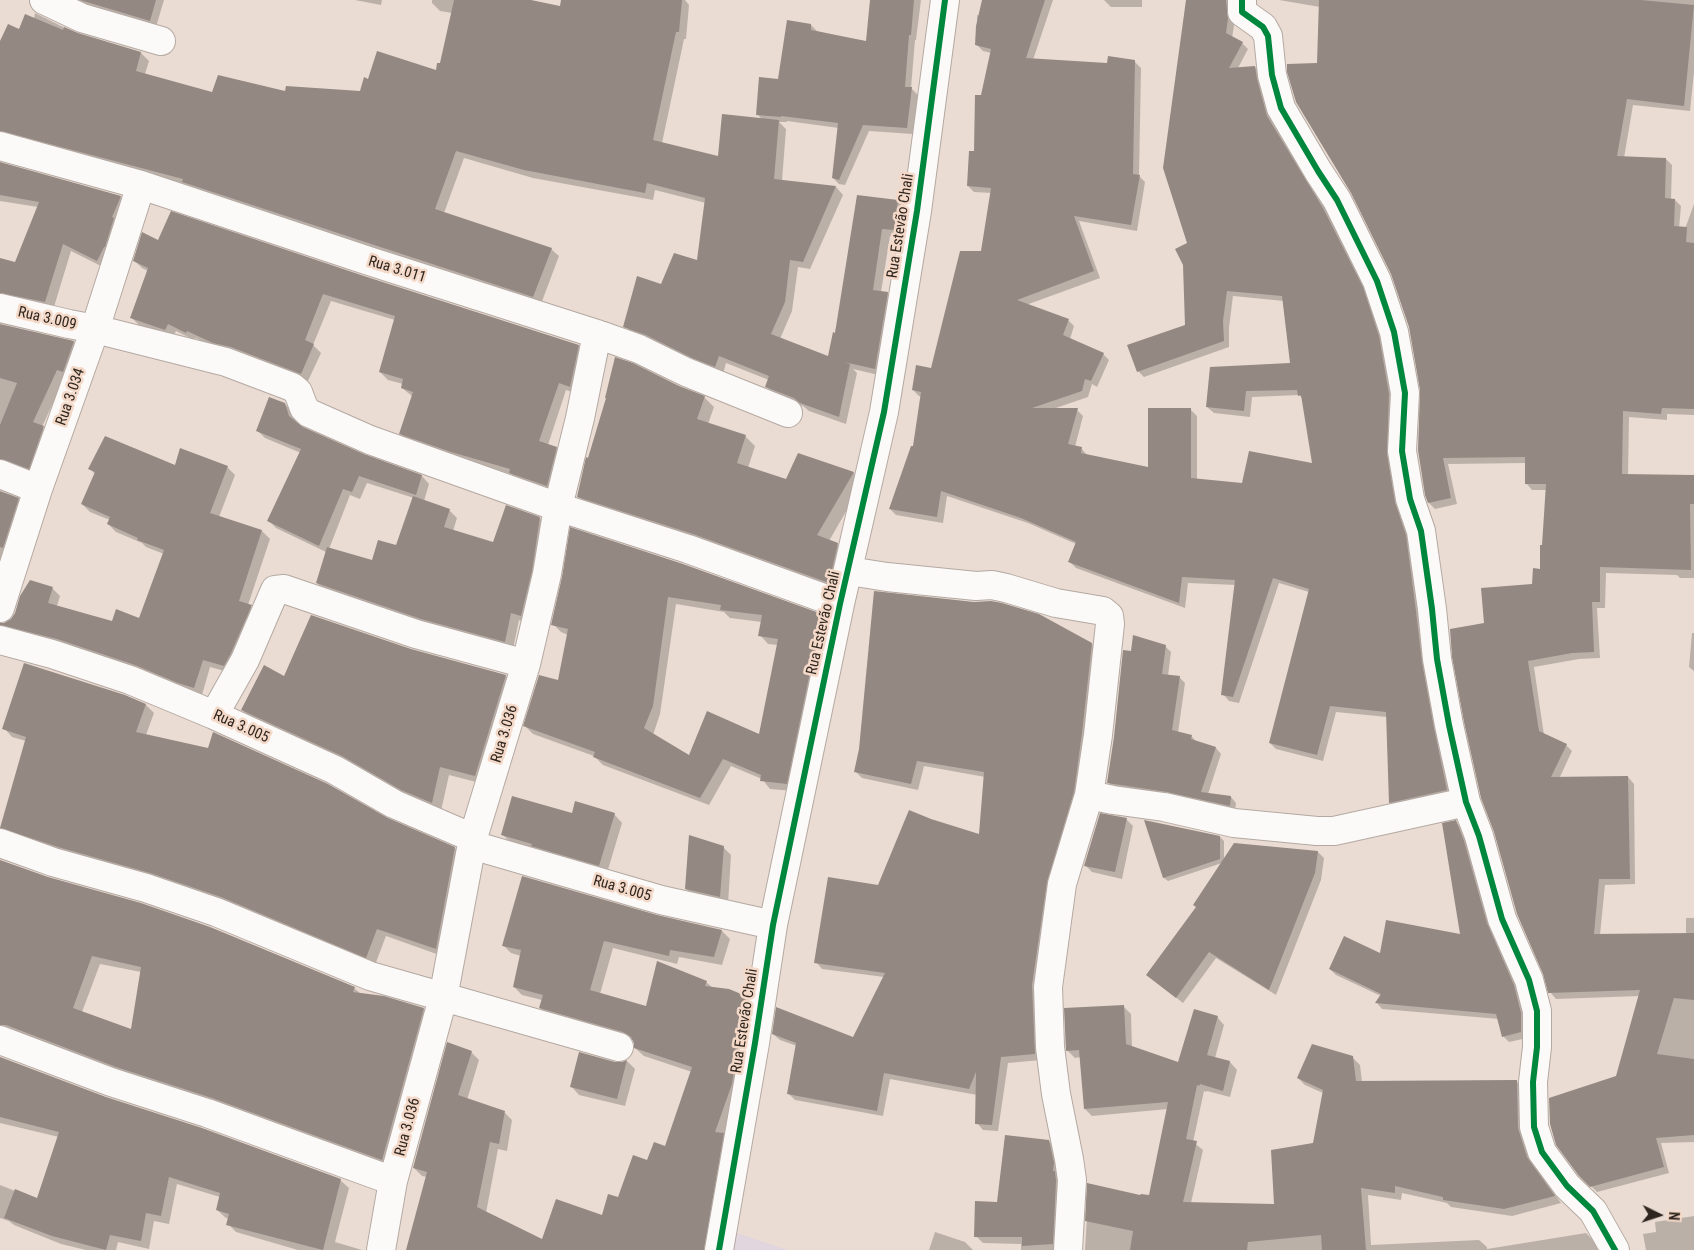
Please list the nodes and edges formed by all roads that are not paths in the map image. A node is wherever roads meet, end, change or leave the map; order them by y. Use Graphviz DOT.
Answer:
graph roads {
  1 [pos="44,0"];
  2 [pos="946,0"];
  3 [pos="1242,0"];
  4 [pos="161,41"];
  5 [pos="0,146"];
  6 [pos="142,185"];
  7 [pos="0,308"];
  8 [pos="95,329"];
  9 [pos="597,334"];
  10 [pos="788,413"];
  11 [pos="0,474"];
  12 [pos="38,489"];
  13 [pos="558,507"];
  14 [pos="848,571"];
  15 [pos="840,604"];
  16 [pos="0,608"];
  17 [pos="0,640"];
  18 [pos="526,664"];
  19 [pos="214,715"];
  20 [pos="1089,795"];
  21 [pos="1466,802"];
  22 [pos="472,841"];
  23 [pos="0,844"];
  24 [pos="773,925"];
  25 [pos="443,998"];
  26 [pos="0,1040"];
  27 [pos="619,1047"];
  28 [pos="393,1181"];
  29 [pos="381,1250"];
  30 [pos="719,1250"];
  31 [pos="1068,1250"];
  32 [pos="1615,1250"];
  1 -- 4 [label="street"];
  2 -- 14 [label="street, Rua Estevão Chali"];
  3 -- 21 [label="street"];
  5 -- 6 [label="street, Rua 3.011"];
  6 -- 8 [label="street, Rua 3.034"];
  6 -- 9 [label="street, Rua 3.011"];
  7 -- 8 [label="street, Rua 3.009"];
  8 -- 12 [label="street, Rua 3.034"];
  8 -- 13 [label="street, Rua 3.009"];
  9 -- 10 [label="street, Rua 3.011"];
  9 -- 13 [label="street, Rua 3.036"];
  11 -- 12 [label="street"];
  12 -- 16 [label="street, Rua 3.034"];
  13 -- 15 [label="street"];
  13 -- 18 [label="street, Rua 3.036"];
  14 -- 15 [label="street, Rua Estevão Chali"];
  14 -- 20 [label="street"];
  15 -- 24 [label="street, Rua Estevão Chali"];
  17 -- 19 [label="street, Rua 3.005"];
  18 -- 19 [label="street"];
  18 -- 22 [label="street, Rua 3.036"];
  19 -- 22 [label="street, Rua 3.005"];
  20 -- 21 [label="street"];
  20 -- 31 [label="street"];
  21 -- 32 [label="street"];
  22 -- 24 [label="street, Rua 3.005"];
  22 -- 25 [label="street, Rua 3.036"];
  23 -- 25 [label="street"];
  24 -- 30 [label="street, Rua Estevão Chali"];
  25 -- 27 [label="street"];
  25 -- 28 [label="street, Rua 3.036"];
  26 -- 28 [label="street"];
  28 -- 29 [label="street, Rua 3.036"];
}
